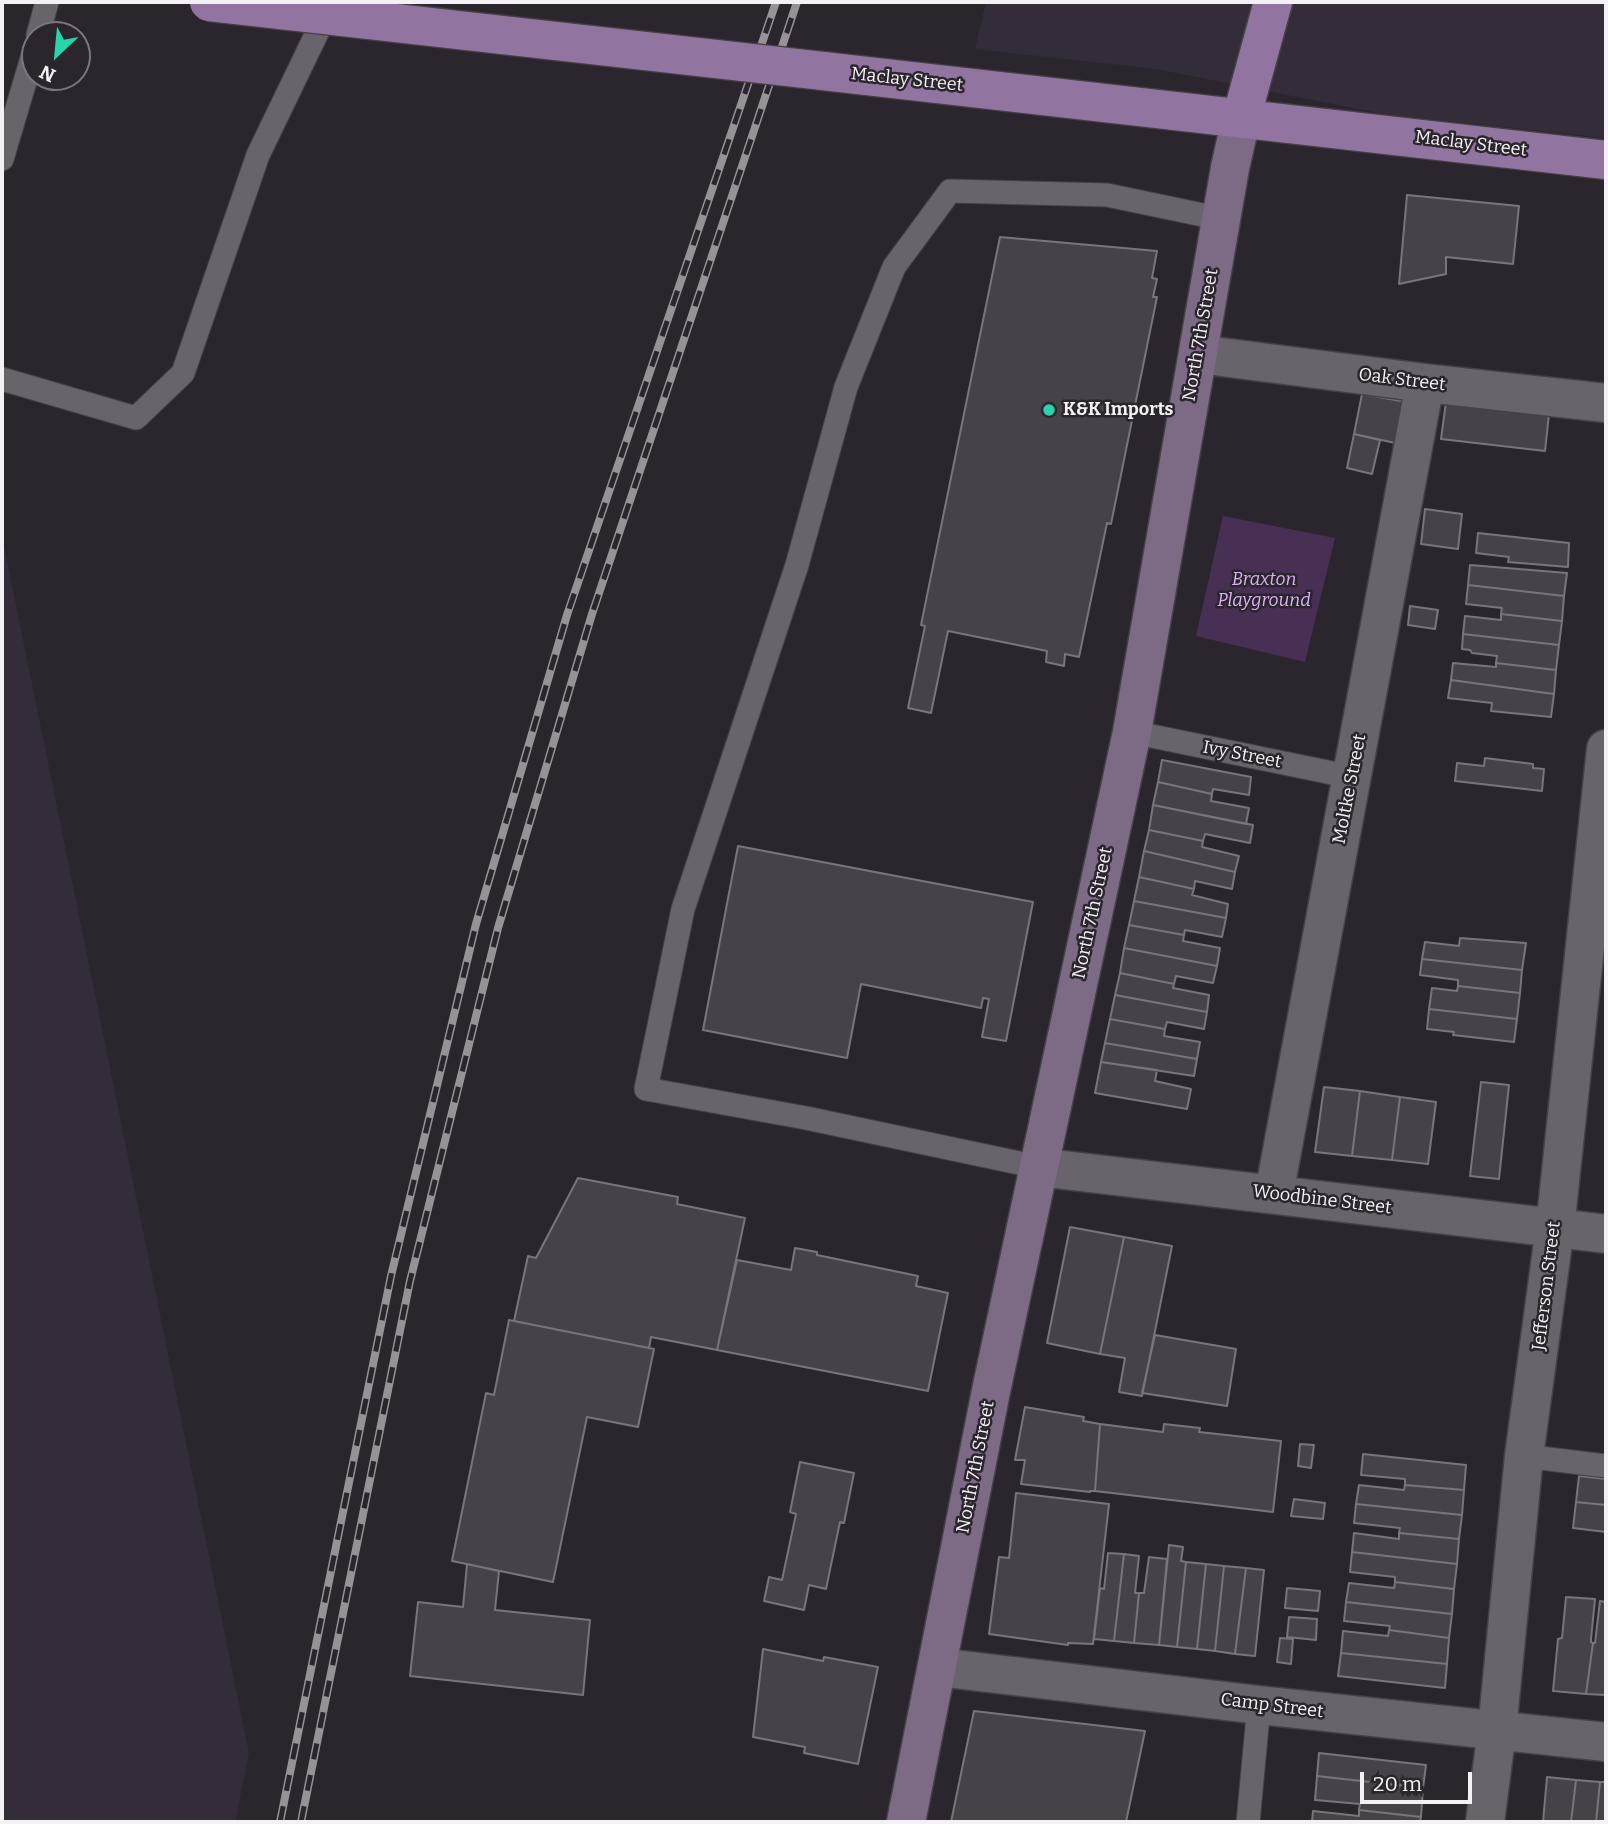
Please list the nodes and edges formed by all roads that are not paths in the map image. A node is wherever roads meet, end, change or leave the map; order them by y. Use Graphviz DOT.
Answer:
graph roads {
  1 [pos="47,2"];
  2 [pos="209,2"];
  3 [pos="332,2"];
  4 [pos="1273,2"];
  5 [pos="42,21"];
  6 [pos="22,91"];
  7 [pos="1241,119"];
  8 [pos="2,159"];
  9 [pos="1606,160"];
  10 [pos="1222,219"];
  11 [pos="1198,354"];
  12 [pos="2,379"];
  13 [pos="1426,383"];
  14 [pos="1606,403"];
  15 [pos="1132,733"];
  16 [pos="1606,749"];
  17 [pos="1352,777"];
  18 [pos="1604,808"];
  19 [pos="1038,1167"];
  20 [pos="1275,1194"];
  21 [pos="1555,1228"];
  22 [pos="1606,1234"];
  23 [pos="1524,1456"];
  24 [pos="1606,1466"];
  25 [pos="937,1667"];
  26 [pos="1259,1705"];
  27 [pos="1497,1730"];
  28 [pos="1606,1742"];
  29 [pos="906,1822"];
  30 [pos="1248,1822"];
  31 [pos="1485,1822"];
  1 -- 5 [label="lane"];
  2 -- 7 [label="main road, Maclay Street, bridge"];
  3 -- 12 [label="lane"];
  4 -- 7 [label="main road, North 7th Street"];
  6 -- 8 [label="lane"];
  7 -- 9 [label="main road, Maclay Street"];
  7 -- 10 [label="main road, North 7th Street"];
  10 -- 11 [label="main road, North 7th Street"];
  10 -- 19 [label="lane"];
  11 -- 13 [label="street, Oak Street"];
  11 -- 15 [label="main road, North 7th Street"];
  13 -- 14 [label="street, Oak Street"];
  13 -- 17 [label="street, Moltke Street"];
  15 -- 17 [label="lane, Ivy Street"];
  15 -- 19 [label="main road, North 7th Street"];
  16 -- 18 [label="street, Jefferson Street"];
  17 -- 20 [label="street, Moltke Street"];
  18 -- 21 [label="street, Jefferson Street"];
  19 -- 20 [label="street, Woodbine Street"];
  19 -- 25 [label="main road, North 7th Street"];
  20 -- 21 [label="street, Woodbine Street"];
  21 -- 22 [label="street, Woodbine Street"];
  21 -- 23 [label="street, Jefferson Street"];
  23 -- 24 [label="lane"];
  23 -- 27 [label="street, Jefferson Street"];
  25 -- 26 [label="street, Camp Street"];
  25 -- 29 [label="main road, North 7th Street"];
  26 -- 27 [label="street, Camp Street"];
  26 -- 30 [label="lane"];
  27 -- 28 [label="street, Camp Street"];
  27 -- 31 [label="street, Jefferson Street"];
}
